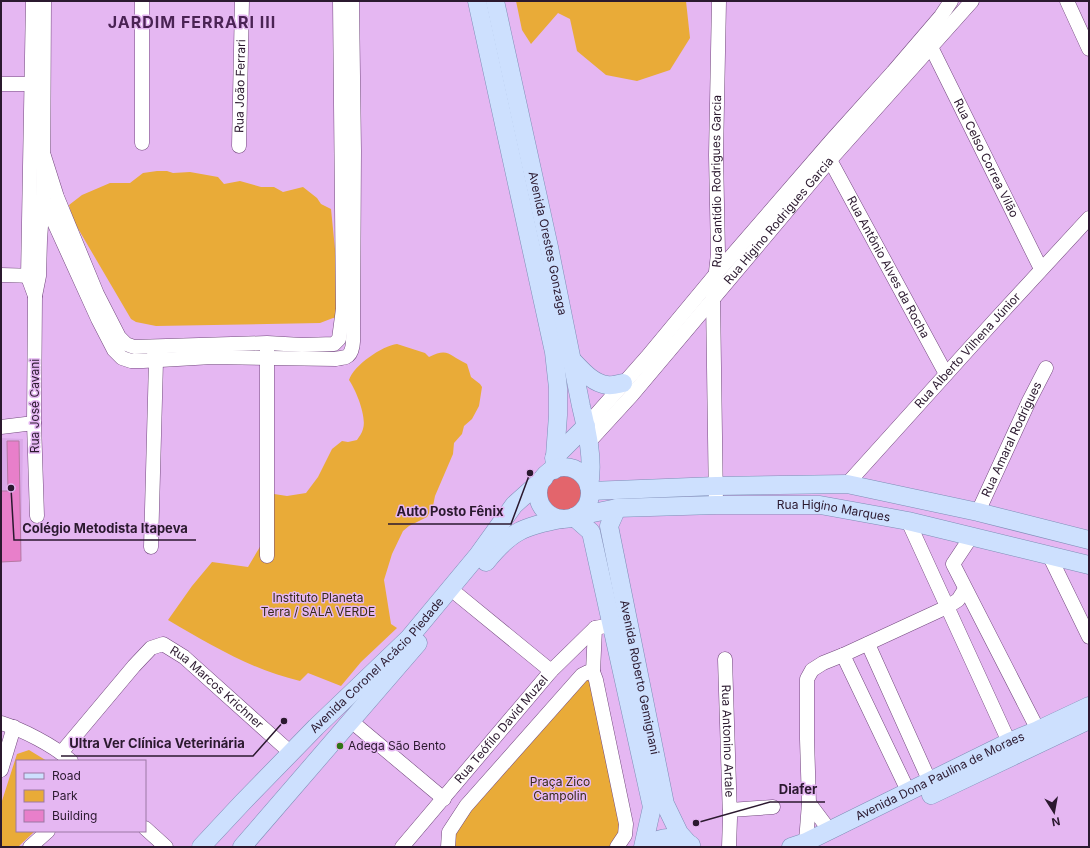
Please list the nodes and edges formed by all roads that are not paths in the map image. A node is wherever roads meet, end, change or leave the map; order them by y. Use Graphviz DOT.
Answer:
graph roads {
  1 [pos="33,1"];
  2 [pos="44,1"];
  3 [pos="142,1"];
  4 [pos="242,1"];
  5 [pos="340,1"];
  6 [pos="352,1"];
  7 [pos="477,1"];
  8 [pos="495,1"];
  9 [pos="719,1"];
  10 [pos="951,1"];
  11 [pos="972,1"];
  12 [pos="1067,1"];
  13 [pos="931,48"];
  14 [pos="1089,48"];
  15 [pos="1,84"];
  16 [pos="31,84"];
  17 [pos="142,143"];
  18 [pos="239,146"];
  19 [pos="44,156"];
  20 [pos="830,160"];
  21 [pos="43,198"];
  22 [pos="1089,218"];
  23 [pos="1041,270"];
  24 [pos="1,275"];
  25 [pos="715,275"];
  26 [pos="33,276"];
  27 [pos="713,298"];
  28 [pos="267,343"];
  29 [pos="152,347"];
  30 [pos="267,358"];
  31 [pos="572,360"];
  32 [pos="156,361"];
  33 [pos="1046,368"];
  34 [pos="946,374"];
  35 [pos="623,383"];
  36 [pos="34,423"];
  37 [pos="1,427"];
  38 [pos="587,434"];
  39 [pos="551,468"];
  40 [pos="847,484"];
  41 [pos="716,486"];
  42 [pos="589,488"];
  43 [pos="716,505"];
  44 [pos="616,508"];
  45 [pos="841,509"];
  46 [pos="978,512"];
  47 [pos="37,516"];
  48 [pos="568,518"];
  49 [pos="908,521"];
  50 [pos="971,537"];
  51 [pos="1089,540"];
  52 [pos="151,548"];
  53 [pos="1049,555"];
  54 [pos="267,556"];
  55 [pos="1089,565"];
  56 [pos="965,589"];
  57 [pos="458,595"];
  58 [pos="947,607"];
  59 [pos="603,626"];
  60 [pos="1089,637"];
  61 [pos="868,644"];
  62 [pos="843,655"];
  63 [pos="726,659"];
  64 [pos="551,671"];
  65 [pos="593,672"];
  66 [pos="1089,706"];
  67 [pos="1089,720"];
  68 [pos="350,721"];
  69 [pos="8,725"];
  70 [pos="1038,730"];
  71 [pos="1009,742"];
  72 [pos="291,753"];
  73 [pos="66,757"];
  74 [pos="1,770"];
  75 [pos="930,782"];
  76 [pos="909,793"];
  77 [pos="444,799"];
  78 [pos="809,803"];
  79 [pos="773,807"];
  80 [pos="730,810"];
  81 [pos="146,829"];
  82 [pos="830,830"];
  83 [pos="47,832"];
  84 [pos="692,846"];
  85 [pos="806,846"];
  86 [pos="30,847"];
  87 [pos="166,847"];
  88 [pos="202,847"];
  89 [pos="242,847"];
  90 [pos="402,847"];
  91 [pos="448,847"];
  92 [pos="617,847"];
  93 [pos="644,847"];
  94 [pos="729,847"];
  1 -- 16 [label="street"];
  2 -- 19 [label="street"];
  3 -- 17 [label="street"];
  4 -- 18 [label="street, Rua João Ferrari"];
  5 -- 28 [label="street"];
  6 -- 30 [label="street"];
  7 -- 39 [label="main road, Avenida Orestes Gonzaga"];
  8 -- 31 [label="main road, Avenida Orestes Gonzaga"];
  9 -- 25 [label="street, Rua Cantídio Rodrigues Garcia"];
  10 -- 25 [label="street, Rua Higino Rodrigues Garcia"];
  11 -- 13 [label="street, Rua Higino Rodrigues Garcia"];
  12 -- 14 [label="street"];
  13 -- 20 [label="street, Rua Higino Rodrigues Garcia"];
  13 -- 23 [label="street, Rua Celso Correa Vilão"];
  15 -- 16 [label="street"];
  16 -- 26 [label="street"];
  19 -- 21 [label="street"];
  19 -- 29 [label="street"];
  20 -- 27 [label="street, Rua Higino Rodrigues Garcia"];
  20 -- 34 [label="street, Rua Antônio Alves da Rocha"];
  21 -- 26 [label="street"];
  21 -- 32 [label="street"];
  22 -- 23 [label="street, Rua Alberto Vilhena Júnior"];
  23 -- 34 [label="street, Rua Alberto Vilhena Júnior"];
  24 -- 26 [label="street"];
  25 -- 27 [label="street, Rua Cantídio Rodrigues Garcia"];
  25 -- 35 [label="street, Rua Higino Rodrigues Garcia"];
  26 -- 36 [label="street, Rua José Cavani"];
  27 -- 38 [label="street, Rua Higino Rodrigues Garcia"];
  27 -- 41 [label="street, Rua Cantídio Rodrigues Garcia"];
  28 -- 29 [label="street"];
  28 -- 30 [label="street"];
  29 -- 32 [label="street"];
  30 -- 32 [label="street"];
  30 -- 54 [label="street"];
  31 -- 35 [label="main road"];
  31 -- 38 [label="main road, Avenida Orestes Gonzaga"];
  32 -- 52 [label="street"];
  33 -- 46 [label="street, Rua Amaral Rodrigues"];
  34 -- 40 [label="street, Rua Alberto Vilhena Júnior"];
  35 -- 38 [label="street, Rua Higino Rodrigues Garcia"];
  36 -- 37 [label="street"];
  36 -- 47 [label="street, Rua José Cavani"];
  38 -- 39 [label="main road, Avenida Coronel Acácio Piedade"];
  38 -- 42 [label="main road, Avenida Orestes Gonzaga"];
  39 -- 42 [label="main road"];
  39 -- 48 [label="main road"];
  39 -- 72 [label="main road, Avenida Coronel Acácio Piedade"];
  40 -- 41 [label="main road, Rua Higino Marques"];
  40 -- 45 [label="main road"];
  40 -- 46 [label="main road, Rua Higino Marques"];
  41 -- 42 [label="main road, Rua Higino Marques"];
  41 -- 43 [label="street, Rua Cantídio Rodrigues Garcia"];
  42 -- 48 [label="main road"];
  43 -- 44 [label="main road, Rua Higino Marques"];
  43 -- 45 [label="main road, Rua Higino Marques"];
  44 -- 48 [label="main road, Rua Higino Marques"];
  44 -- 84 [label="main road, Avenida Roberto Gemignani"];
  45 -- 49 [label="main road, Rua Higino Marques"];
  46 -- 51 [label="main road, Rua Higino Marques"];
  48 -- 57 [label="main road, Rua Higino Marques"];
  48 -- 59 [label="main road, Avenida Roberto Gemignani"];
  49 -- 50 [label="main road, Rua Higino Marques"];
  49 -- 58 [label="street"];
  50 -- 53 [label="main road, Rua Higino Marques"];
  50 -- 56 [label="street"];
  53 -- 55 [label="main road, Rua Higino Marques"];
  53 -- 60 [label="street"];
  56 -- 58 [label="street"];
  56 -- 70 [label="street"];
  57 -- 64 [label="street"];
  57 -- 68 [label="main road, Rua Higino Marques"];
  58 -- 61 [label="street"];
  58 -- 71 [label="street"];
  59 -- 64 [label="street, Rua Teófilo David Muzel"];
  59 -- 65 [label="street"];
  59 -- 93 [label="main road, Avenida Roberto Gemignani"];
  61 -- 62 [label="street"];
  61 -- 75 [label="street"];
  62 -- 76 [label="street"];
  62 -- 78 [label="street"];
  63 -- 80 [label="street, Rua Antonino Artale"];
  64 -- 77 [label="street, Rua Teófilo David Muzel"];
  65 -- 91 [label="street"];
  65 -- 92 [label="street"];
  66 -- 70 [label="main road, Avenida Dona Paulina de Moraes"];
  67 -- 85 [label="main road, Avenida Dona Paulina de Moraes"];
  68 -- 77 [label="street"];
  68 -- 89 [label="main road, Rua Higino Marques"];
  69 -- 73 [label="street"];
  69 -- 74 [label="street"];
  70 -- 71 [label="main road, Avenida Dona Paulina de Moraes"];
  71 -- 75 [label="main road, Avenida Dona Paulina de Moraes"];
  72 -- 73 [label="street, Rua Marcos Krichner"];
  72 -- 88 [label="main road, Avenida Coronel Acácio Piedade"];
  75 -- 76 [label="main road, Avenida Dona Paulina de Moraes"];
  76 -- 82 [label="main road, Avenida Dona Paulina de Moraes"];
  77 -- 90 [label="street, Rua Teófilo David Muzel"];
  78 -- 82 [label="street"];
  78 -- 85 [label="street"];
  79 -- 80 [label="street"];
  80 -- 94 [label="street, Rua Antonino Artale"];
  81 -- 87 [label="street"];
  82 -- 85 [label="main road, Avenida Dona Paulina de Moraes"];
  83 -- 86 [label="street"];
  84 -- 93 [label="main road"];
}
